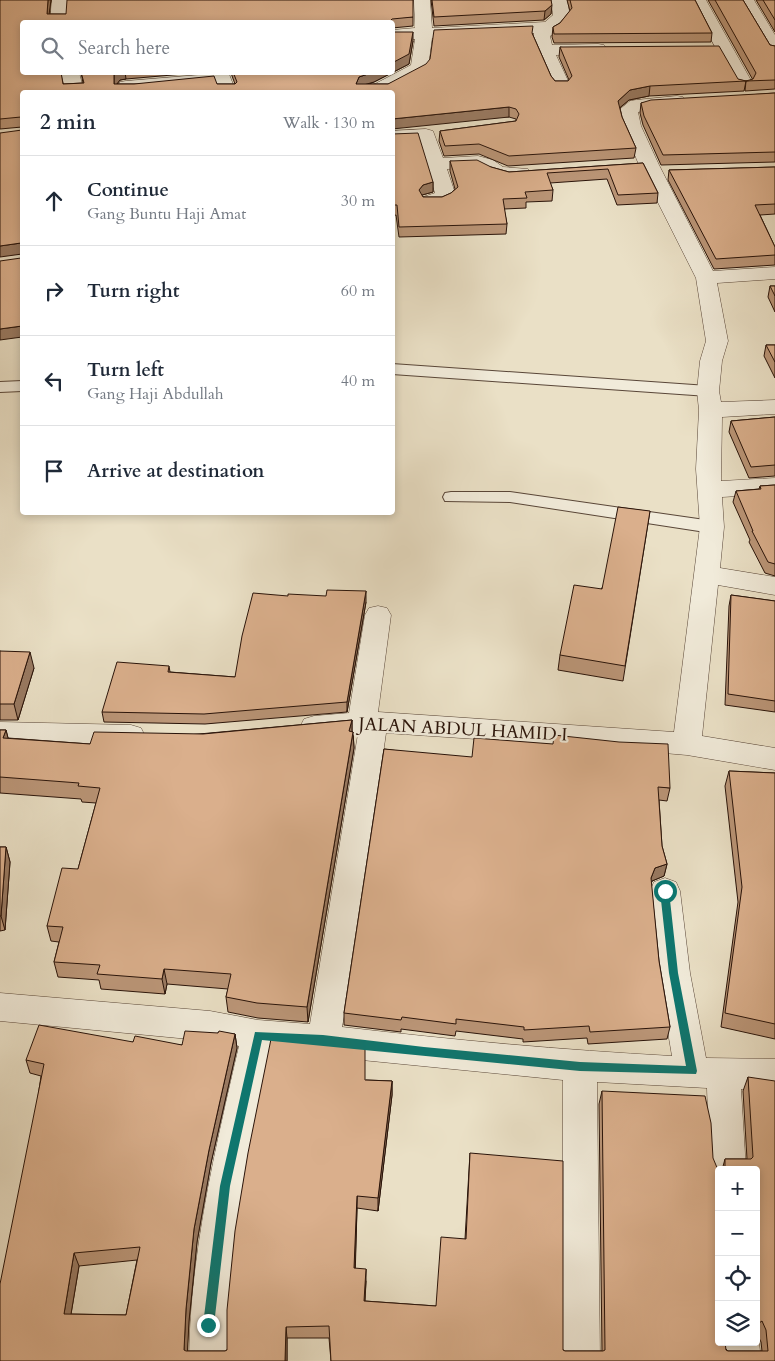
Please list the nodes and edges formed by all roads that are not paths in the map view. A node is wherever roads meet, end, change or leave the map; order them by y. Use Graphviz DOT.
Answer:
graph roads {
  1 [pos="60,0"];
  2 [pos="422,0"];
  3 [pos="559,0"];
  4 [pos="698,0"];
  5 [pos="746,0"];
  6 [pos="58,20"];
  7 [pos="552,27"];
  8 [pos="424,33"];
  9 [pos="395,35"];
  10 [pos="772,40"];
  11 [pos="618,49"];
  12 [pos="705,49"];
  13 [pos="724,49"];
  14 [pos="546,50"];
  15 [pos="71,75"];
  16 [pos="561,85"];
  17 [pos="74,90"];
  18 [pos="126,90"];
  19 [pos="226,90"];
  20 [pos="374,90"];
  21 [pos="745,94"];
  22 [pos="694,101"];
  23 [pos="395,136"];
  24 [pos="436,164"];
  25 [pos="644,168"];
  26 [pos="537,172"];
  27 [pos="677,172"];
  28 [pos="430,201"];
  29 [pos="775,274"];
  30 [pos="706,278"];
  31 [pos="395,369"];
  32 [pos="20,386"];
  33 [pos="0,387"];
  34 [pos="709,400"];
  35 [pos="775,407"];
  36 [pos="775,486"];
  37 [pos="710,490"];
  38 [pos="451,497"];
  39 [pos="712,528"];
  40 [pos="706,574"];
  41 [pos="775,586"];
  42 [pos="378,616"];
  43 [pos="368,722"];
  44 [pos="293,729"];
  45 [pos="0,733"];
  46 [pos="156,736"];
  47 [pos="687,744"];
  48 [pos="775,759"];
  49 [pos="665,891"];
  50 [pos="0,1007"];
  51 [pos="258,1035"];
  52 [pos="323,1040"];
  53 [pos="580,1066"];
  54 [pos="708,1073"];
  55 [pos="775,1074"];
  56 [pos="727,1166"];
  57 [pos="740,1346"];
  58 [pos="208,1361"];
  59 [pos="581,1361"];
  60 [pos="742,1361"];
  1 -- 6 [label="street"];
  2 -- 8 [label="street"];
  3 -- 7 [label="street"];
  4 -- 13 [label="street"];
  5 -- 10 [label="street"];
  7 -- 8 [label="street"];
  7 -- 14 [label="street"];
  8 -- 9 [label="street"];
  8 -- 20 [label="street"];
  11 -- 14 [label="street"];
  12 -- 13 [label="street"];
  13 -- 21 [label="street"];
  14 -- 16 [label="street"];
  15 -- 17 [label="street"];
  18 -- 19 [label="street"];
  22 -- 25 [label="street"];
  23 -- 24 [label="street"];
  24 -- 26 [label="street"];
  24 -- 28 [label="street"];
  25 -- 27 [label="street"];
  25 -- 30 [label="street"];
  29 -- 30 [label="street"];
  30 -- 34 [label="street"];
  31 -- 34 [label="lane"];
  32 -- 33 [label="lane"];
  34 -- 35 [label="street"];
  34 -- 37 [label="street"];
  36 -- 37 [label="street"];
  37 -- 39 [label="street"];
  38 -- 39 [label="lane"];
  39 -- 40 [label="street"];
  40 -- 41 [label="street"];
  40 -- 47 [label="street"];
  42 -- 43 [label="street"];
  43 -- 44 [label="street, JALAN ABDUL HAMID I"];
  43 -- 47 [label="street, JALAN ABDUL HAMID I"];
  43 -- 52 [label="street"];
  45 -- 46 [label="street"];
  47 -- 48 [label="street, JALAN ABDUL HAMID I"];
  49 -- 54 [label="street"];
  50 -- 51 [label="street"];
  51 -- 52 [label="street"];
  51 -- 58 [label="street"];
  52 -- 53 [label="street"];
  53 -- 54 [label="street"];
  53 -- 59 [label="street"];
  54 -- 55 [label="street"];
  54 -- 56 [label="street"];
  57 -- 60 [label="street"];
}
